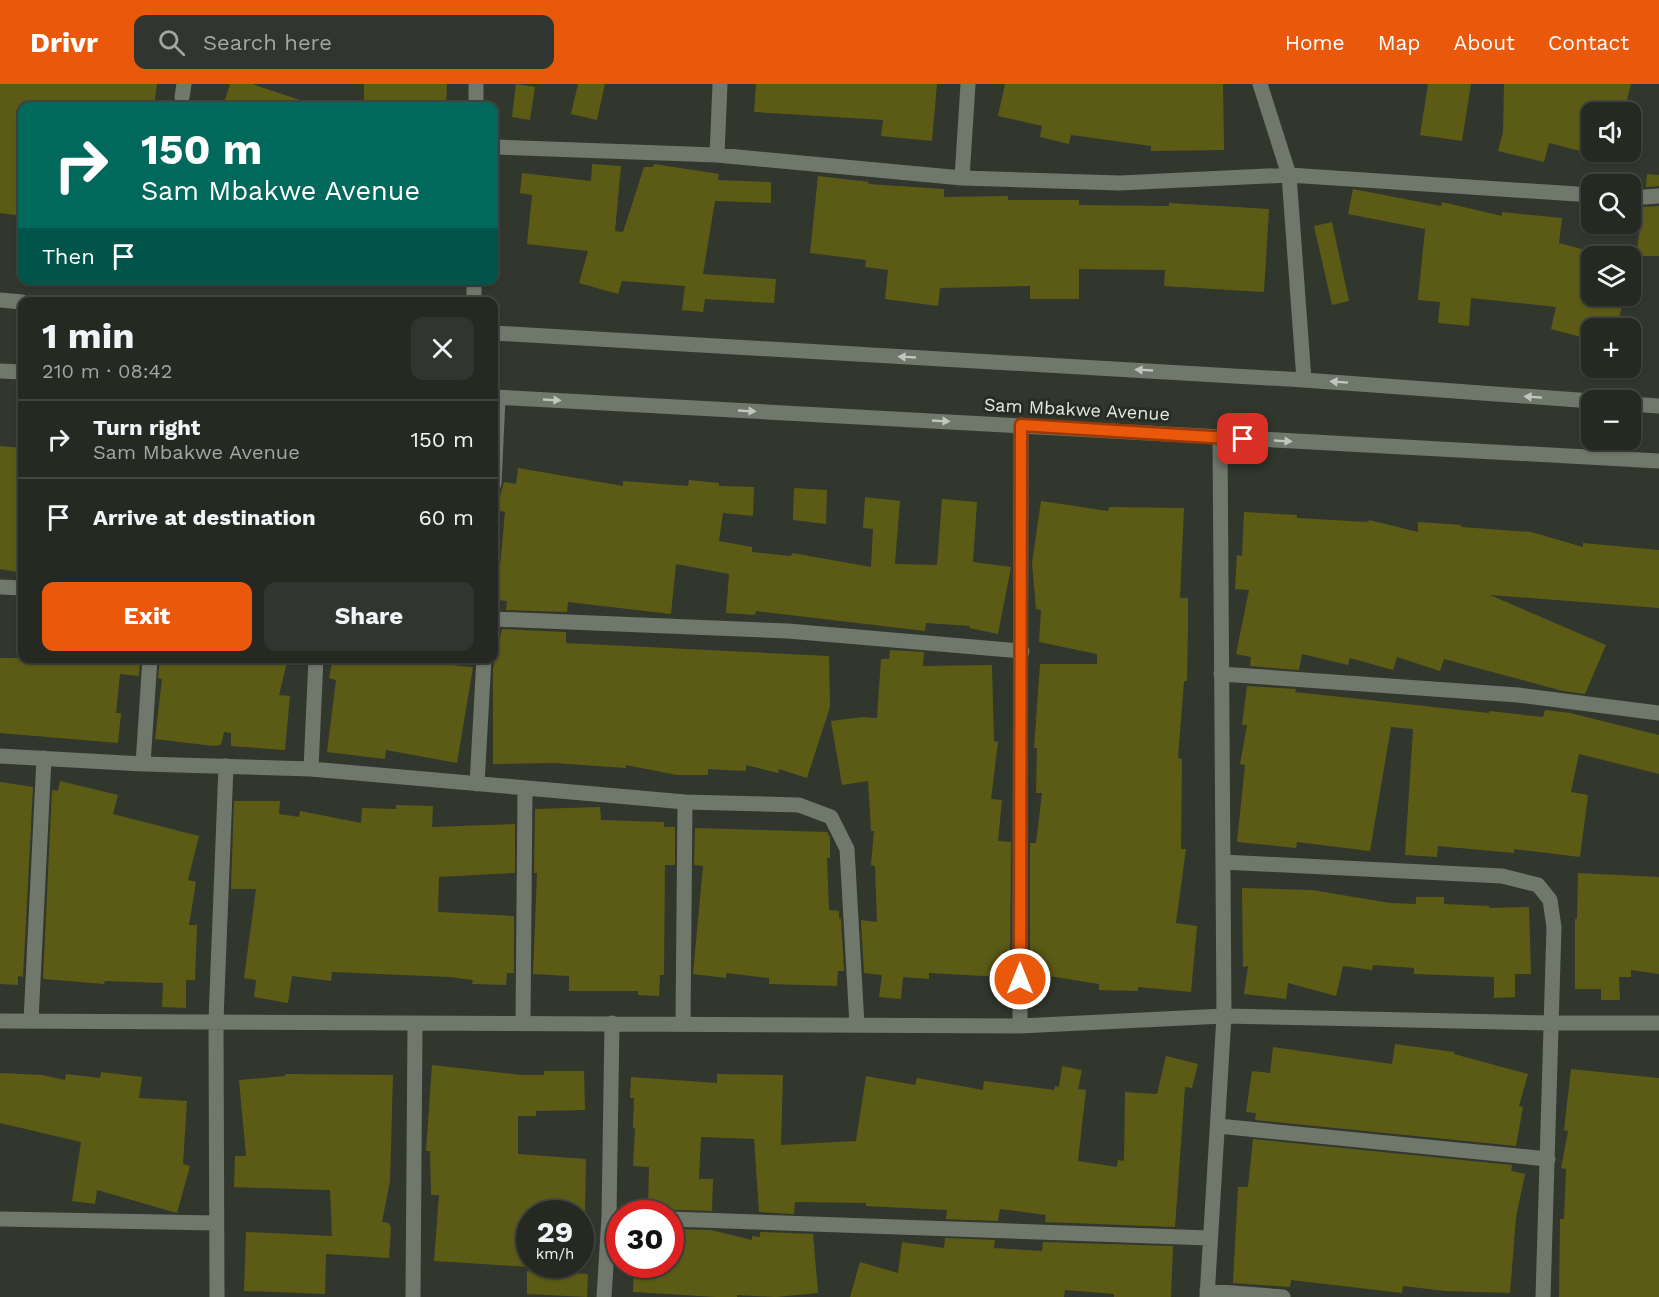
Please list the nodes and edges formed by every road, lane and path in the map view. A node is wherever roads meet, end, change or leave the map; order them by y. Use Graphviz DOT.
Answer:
graph roads {
  1 [pos="476,84"];
  2 [pos="720,84"];
  3 [pos="968,84"];
  4 [pos="1260,84"];
  5 [pos="476,102"];
  6 [pos="498,147"];
  7 [pos="717,155"];
  8 [pos="1289,175"];
  9 [pos="962,178"];
  10 [pos="1581,194"];
  11 [pos="1659,196"];
  12 [pos="1641,197"];
  13 [pos="0,300"];
  14 [pos="18,302"];
  15 [pos="498,333"];
  16 [pos="0,371"];
  17 [pos="18,372"];
  18 [pos="1304,380"];
  19 [pos="498,397"];
  20 [pos="1581,400"];
  21 [pos="1641,405"];
  22 [pos="1659,406"];
  23 [pos="1021,425"];
  24 [pos="1220,438"];
  25 [pos="1659,462"];
  26 [pos="0,587"];
  27 [pos="18,588"];
  28 [pos="498,619"];
  29 [pos="1022,651"];
  30 [pos="150,663"];
  31 [pos="316,663"];
  32 [pos="484,663"];
  33 [pos="1221,674"];
  34 [pos="1659,713"];
  35 [pos="0,756"];
  36 [pos="44,758"];
  37 [pos="143,764"];
  38 [pos="226,766"];
  39 [pos="311,769"];
  40 [pos="477,784"];
  41 [pos="525,788"];
  42 [pos="685,802"];
  43 [pos="1223,862"];
  44 [pos="1224,1016"];
  45 [pos="216,1020"];
  46 [pos="31,1021"];
  47 [pos="0,1022"];
  48 [pos="523,1023"];
  49 [pos="612,1023"];
  50 [pos="683,1023"];
  51 [pos="1553,1023"];
  52 [pos="1659,1023"];
  53 [pos="857,1024"];
  54 [pos="415,1025"];
  55 [pos="1020,1026"];
  56 [pos="1218,1126"];
  57 [pos="1548,1159"];
  58 [pos="614,1200"];
  59 [pos="0,1219"];
  60 [pos="684,1219"];
  61 [pos="216,1223"];
  62 [pos="1210,1238"];
  63 [pos="606,1278"];
  64 [pos="1207,1294"];
  65 [pos="217,1297"];
  66 [pos="413,1297"];
  67 [pos="604,1297"];
  68 [pos="1283,1297"];
  69 [pos="1543,1297"];
  1 -- 5 [label="street"];
  2 -- 7 [label="street"];
  3 -- 9 [label="street"];
  4 -- 8 [label="street"];
  6 -- 7 [label="street"];
  7 -- 9 [label="street"];
  8 -- 9 [label="street"];
  8 -- 10 [label="street"];
  8 -- 18 [label="street"];
  11 -- 12 [label="street"];
  13 -- 14 [label="street"];
  18 -- 15 [label="street, one-way"];
  16 -- 17 [label="street"];
  20 -- 18 [label="street, one-way"];
  19 -- 23 [label="street, Sam Mbakwe Avenue, one-way"];
  21 -- 22 [label="street"];
  23 -- 24 [label="street, Sam Mbakwe Avenue"];
  23 -- 29 [label="street"];
  24 -- 25 [label="street, Sam Mbakwe Avenue, one-way"];
  24 -- 33 [label="street"];
  26 -- 27 [label="street"];
  28 -- 29 [label="street"];
  29 -- 55 [label="street"];
  30 -- 37 [label="street"];
  31 -- 39 [label="street"];
  32 -- 40 [label="street"];
  33 -- 34 [label="street"];
  33 -- 43 [label="street"];
  35 -- 36 [label="street"];
  36 -- 37 [label="street"];
  36 -- 46 [label="street"];
  37 -- 38 [label="street"];
  38 -- 39 [label="street"];
  38 -- 45 [label="street"];
  39 -- 40 [label="street"];
  40 -- 41 [label="street"];
  41 -- 42 [label="street"];
  41 -- 48 [label="street"];
  42 -- 50 [label="street"];
  42 -- 53 [label="street"];
  43 -- 44 [label="street"];
  43 -- 51 [label="street"];
  44 -- 51 [label="street"];
  44 -- 55 [label="street"];
  44 -- 56 [label="street"];
  45 -- 46 [label="street"];
  45 -- 54 [label="street"];
  45 -- 61 [label="street"];
  46 -- 47 [label="street"];
  48 -- 49 [label="street"];
  48 -- 54 [label="street"];
  49 -- 50 [label="street"];
  49 -- 58 [label="street"];
  50 -- 53 [label="street"];
  51 -- 52 [label="street"];
  51 -- 57 [label="street"];
  53 -- 55 [label="street"];
  54 -- 66 [label="street"];
  56 -- 57 [label="street"];
  56 -- 62 [label="street"];
  57 -- 69 [label="street"];
  59 -- 61 [label="street"];
  60 -- 62 [label="street"];
  61 -- 65 [label="street"];
  62 -- 64 [label="street"];
  63 -- 67 [label="street"];
  64 -- 68 [label="street"];
}
